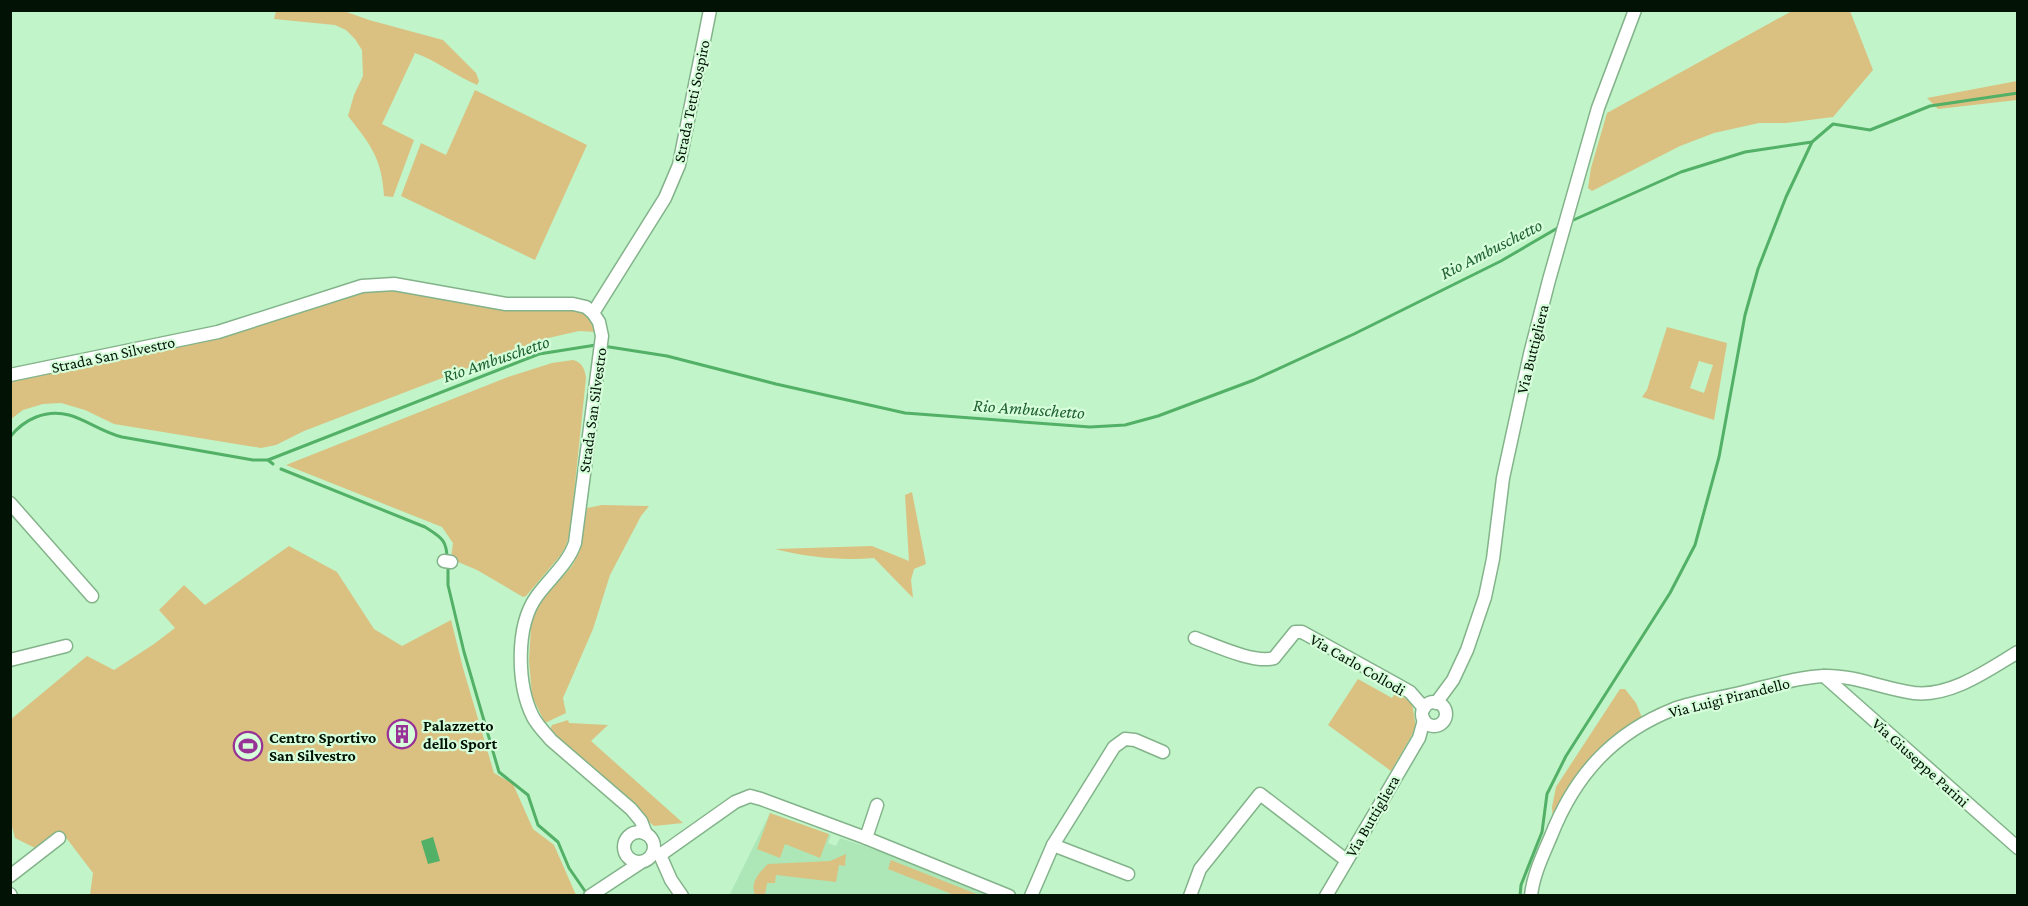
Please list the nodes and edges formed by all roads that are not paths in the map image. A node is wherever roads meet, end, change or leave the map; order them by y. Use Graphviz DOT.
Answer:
graph roads {
  1 [pos="710,10"];
  2 [pos="1635,10"];
  3 [pos="593,313"];
  4 [pos="10,375"];
  5 [pos="10,503"];
  6 [pos="92,596"];
  7 [pos="1195,638"];
  8 [pos="66,646"];
  9 [pos="2018,651"];
  10 [pos="10,660"];
  11 [pos="1824,676"];
  12 [pos="1432,713"];
  13 [pos="1163,752"];
  14 [pos="621,801"];
  15 [pos="877,805"];
  16 [pos="649,836"];
  17 [pos="59,838"];
  18 [pos="627,838"];
  19 [pos="866,838"];
  20 [pos="682,839"];
  21 [pos="1053,845"];
  22 [pos="2018,848"];
  23 [pos="624,852"];
  24 [pos="650,857"];
  25 [pos="1346,860"];
  26 [pos="1128,874"];
  27 [pos="10,876"];
  28 [pos="606,885"];
  29 [pos="592,894"];
  30 [pos="682,896"];
  31 [pos="1009,896"];
  32 [pos="1031,896"];
  33 [pos="1190,896"];
  34 [pos="1326,896"];
  35 [pos="1531,896"];
  1 -- 3 [label="street, Strada Tetti Sospiro"];
  2 -- 12 [label="street, Via Buttigliera"];
  3 -- 4 [label="street, Strada San Silvestro"];
  3 -- 14 [label="street, Strada San Silvestro"];
  5 -- 6 [label="street"];
  7 -- 12 [label="street, Via Carlo Collodi"];
  8 -- 10 [label="street"];
  9 -- 11 [label="street, Via Luigi Pirandello"];
  11 -- 22 [label="street, Via Giuseppe Parini"];
  11 -- 35 [label="street, Via Luigi Pirandello"];
  12 -- 25 [label="street, Via Buttigliera"];
  13 -- 21 [label="street"];
  14 -- 16 [label="street, Strada San Silvestro"];
  14 -- 18 [label="street, Strada San Silvestro"];
  15 -- 19 [label="street"];
  16 -- 18 [label="street"];
  16 -- 20 [label="street"];
  16 -- 24 [label="street"];
  17 -- 27 [label="street"];
  18 -- 23 [label="street"];
  19 -- 20 [label="street"];
  19 -- 31 [label="street"];
  20 -- 24 [label="street"];
  21 -- 26 [label="street"];
  21 -- 32 [label="street"];
  23 -- 24 [label="street"];
  23 -- 28 [label="street"];
  24 -- 28 [label="street"];
  24 -- 30 [label="street"];
  25 -- 33 [label="street"];
  25 -- 34 [label="street, Via Buttigliera"];
  28 -- 29 [label="street"];
}
